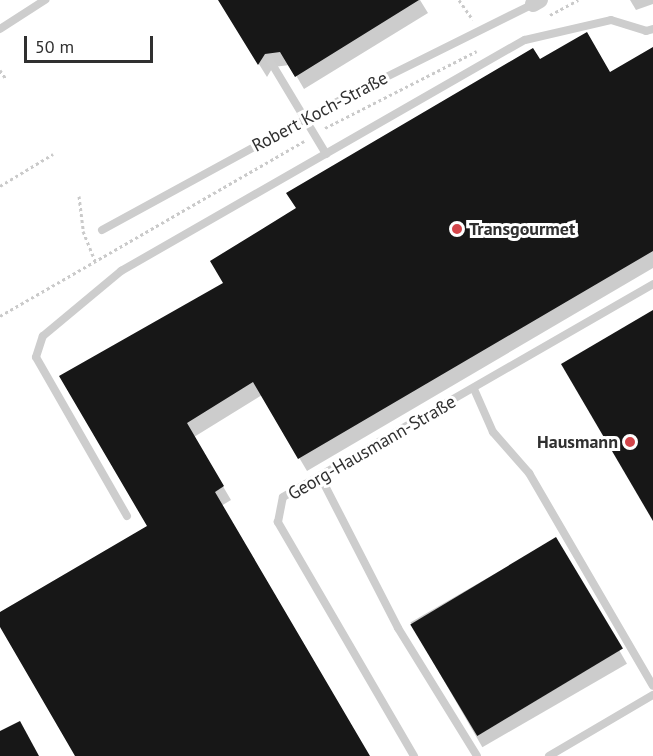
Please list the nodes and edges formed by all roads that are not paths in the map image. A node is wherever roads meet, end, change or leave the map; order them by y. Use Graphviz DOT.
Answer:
graph roads {
  1 [pos="45,0"];
  2 [pos="536,2"];
  3 [pos="0,29"];
  4 [pos="653,29"];
  5 [pos="269,59"];
  6 [pos="306,119"];
  7 [pos="326,154"];
  8 [pos="102,230"];
  9 [pos="653,284"];
  10 [pos="474,388"];
  11 [pos="320,476"];
  12 [pos="127,516"];
  13 [pos="653,686"];
  14 [pos="653,695"];
  15 [pos="414,756"];
  16 [pos="477,756"];
  17 [pos="549,756"];
  1 -- 3 [label="lane"];
  2 -- 6 [label="lane, Robert Koch-Straße"];
  4 -- 7 [label="lane"];
  5 -- 6 [label="lane"];
  6 -- 7 [label="lane"];
  6 -- 8 [label="lane, Robert Koch-Straße"];
  7 -- 12 [label="lane"];
  9 -- 10 [label="lane, Georg-Hausmann-Straße"];
  10 -- 11 [label="lane, Georg-Hausmann-Straße"];
  10 -- 13 [label="lane"];
  11 -- 15 [label="lane, Georg-Hausmann-Straße"];
  11 -- 16 [label="lane"];
  14 -- 17 [label="lane"];
}
